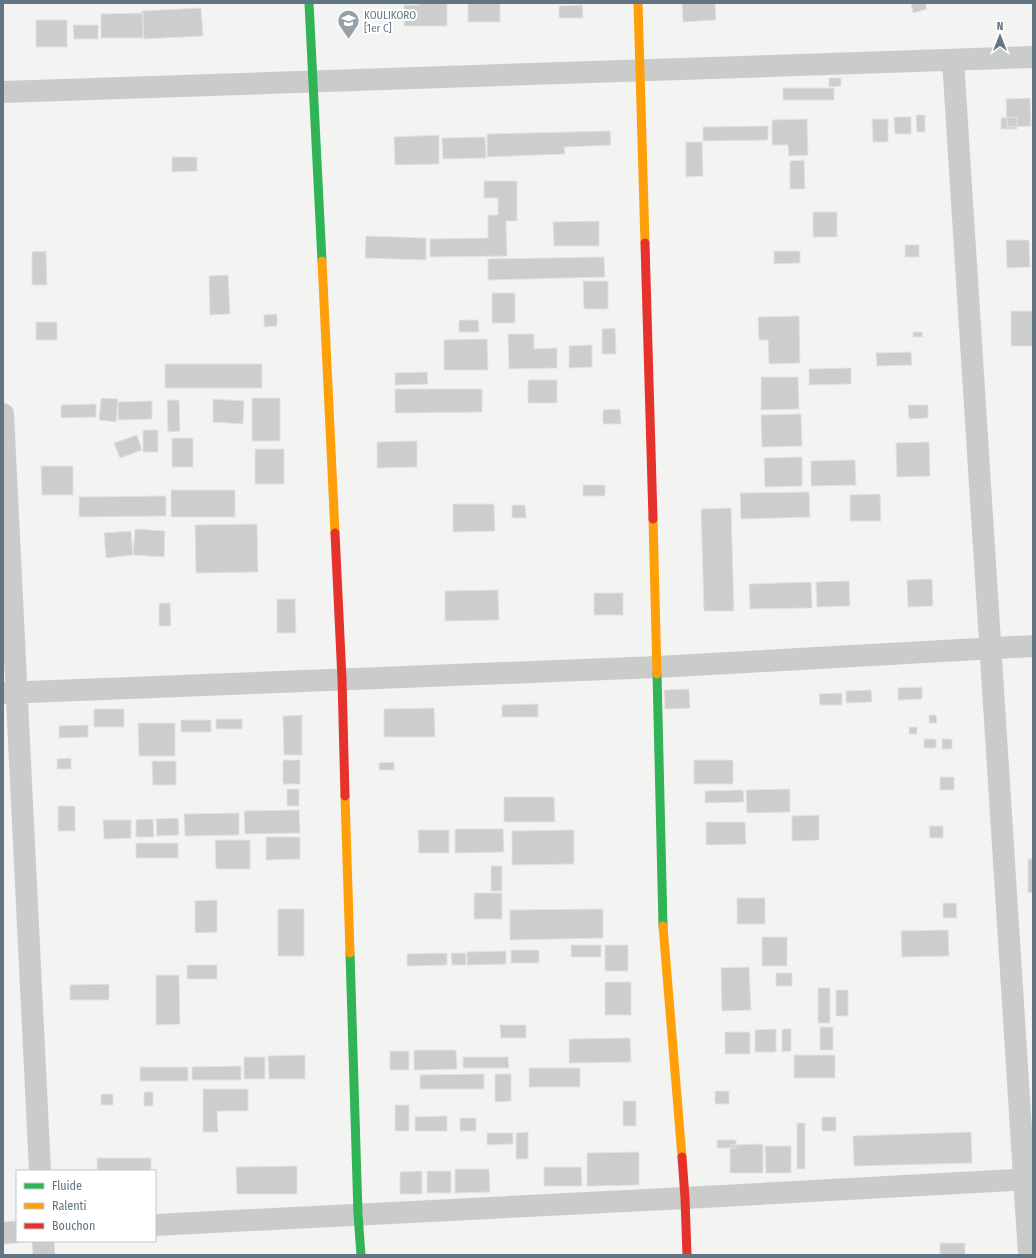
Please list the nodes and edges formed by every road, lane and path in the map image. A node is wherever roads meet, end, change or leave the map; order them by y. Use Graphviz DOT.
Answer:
graph roads {
  1 [pos="310,3"];
  2 [pos="638,3"];
  3 [pos="1033,57"];
  4 [pos="953,60"];
  5 [pos="640,71"];
  6 [pos="313,82"];
  7 [pos="3,92"];
  8 [pos="3,414"];
  9 [pos="1033,646"];
  10 [pos="990,649"];
  11 [pos="657,667"];
  12 [pos="342,679"];
  13 [pos="10,693"];
  14 [pos="40,1170"];
  15 [pos="1029,1180"];
  16 [pos="685,1198"];
  17 [pos="358,1214"];
  18 [pos="156,1225"];
  19 [pos="16,1232"];
  20 [pos="3,1233"];
  21 [pos="43,1242"];
  22 [pos="44,1255"];
  23 [pos="361,1255"];
  24 [pos="687,1255"];
  25 [pos="1029,1255"];
  1 -- 6 [label="street"];
  2 -- 5 [label="street"];
  3 -- 4 [label="street"];
  4 -- 5 [label="street"];
  4 -- 10 [label="street"];
  5 -- 6 [label="street"];
  5 -- 11 [label="street"];
  6 -- 7 [label="street"];
  6 -- 12 [label="street"];
  8 -- 13 [label="street"];
  9 -- 10 [label="street"];
  10 -- 11 [label="street"];
  10 -- 15 [label="street"];
  11 -- 12 [label="street"];
  11 -- 16 [label="street"];
  12 -- 13 [label="street"];
  12 -- 17 [label="street"];
  13 -- 14 [label="street"];
  15 -- 16 [label="street"];
  15 -- 25 [label="street"];
  16 -- 17 [label="street"];
  16 -- 24 [label="street"];
  17 -- 18 [label="street"];
  17 -- 23 [label="street"];
  19 -- 20 [label="street"];
  21 -- 22 [label="street"];
}
